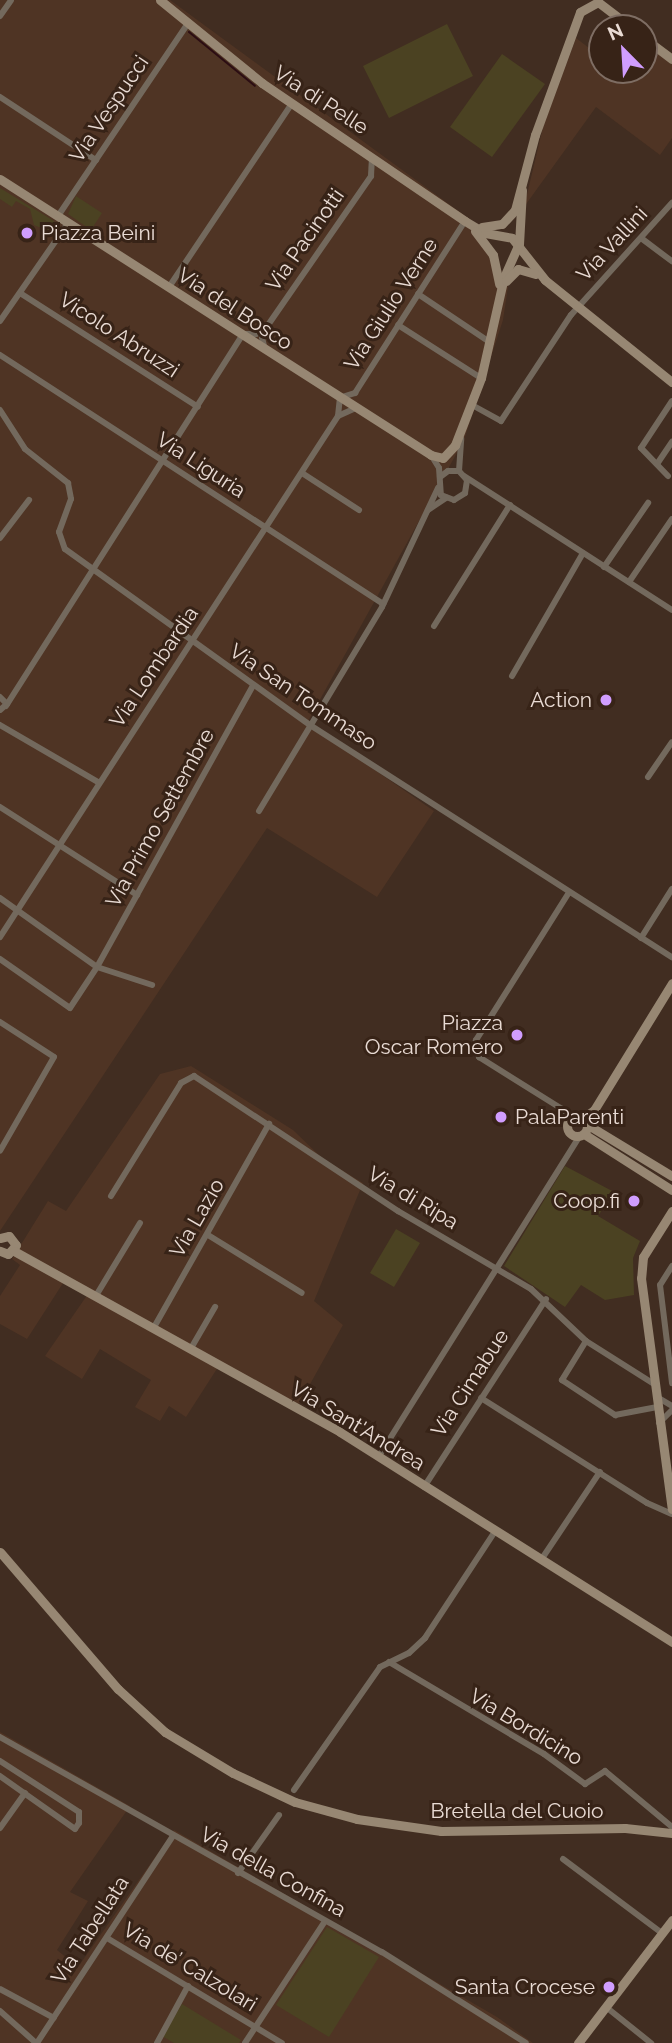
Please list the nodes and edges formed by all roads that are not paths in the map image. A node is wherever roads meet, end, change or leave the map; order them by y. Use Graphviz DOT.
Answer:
graph roads {
  1 [pos="11,0"];
  2 [pos="160,0"];
  3 [pos="597,1"];
  4 [pos="0,14"];
  5 [pos="614,14"];
  6 [pos="189,22"];
  7 [pos="0,97"];
  8 [pos="292,103"];
  9 [pos="364,149"];
  10 [pos="96,160"];
  11 [pos="371,176"];
  12 [pos="400,176"];
  13 [pos="0,178"];
  14 [pos="522,190"];
  15 [pos="672,203"];
  16 [pos="58,216"];
  17 [pos="466,222"];
  18 [pos="68,223"];
  19 [pos="641,238"];
  20 [pos="519,244"];
  21 [pos="672,261"];
  22 [pos="544,280"];
  23 [pos="169,287"];
  24 [pos="20,293"];
  25 [pos="418,294"];
  26 [pos="499,299"];
  27 [pos="577,307"];
  28 [pos="0,321"];
  29 [pos="268,325"];
  30 [pos="398,325"];
  31 [pos="243,334"];
  32 [pos="491,343"];
  33 [pos="268,350"];
  34 [pos="0,355"];
  35 [pos="481,378"];
  36 [pos="672,382"];
  37 [pos="339,396"];
  38 [pos="672,401"];
  39 [pos="472,405"];
  40 [pos="198,407"];
  41 [pos="359,409"];
  42 [pos="0,410"];
  43 [pos="669,411"];
  44 [pos="338,416"];
  45 [pos="464,426"];
  46 [pos="672,442"];
  47 [pos="431,456"];
  48 [pos="163,460"];
  49 [pos="657,464"];
  50 [pos="302,473"];
  51 [pos="461,473"];
  52 [pos="668,476"];
  53 [pos="440,477"];
  54 [pos="438,488"];
  55 [pos="483,488"];
  56 [pos="467,490"];
  57 [pos="446,498"];
  58 [pos="29,500"];
  59 [pos="648,503"];
  60 [pos="510,505"];
  61 [pos="359,510"];
  62 [pos="426,511"];
  63 [pos="672,519"];
  64 [pos="266,529"];
  65 [pos="0,538"];
  66 [pos="583,553"];
  67 [pos="604,566"];
  68 [pos="93,570"];
  69 [pos="629,582"];
  70 [pos="383,604"];
  71 [pos="672,610"];
  72 [pos="435,626"];
  73 [pos="192,642"];
  74 [pos="512,676"];
  75 [pos="253,686"];
  76 [pos="0,697"];
  77 [pos="3,709"];
  78 [pos="0,717"];
  79 [pos="0,724"];
  80 [pos="310,725"];
  81 [pos="672,742"];
  82 [pos="648,777"];
  83 [pos="98,782"];
  84 [pos="0,807"];
  85 [pos="259,811"];
  86 [pos="57,844"];
  87 [pos="672,889"];
  88 [pos="568,894"];
  89 [pos="137,895"];
  90 [pos="0,898"];
  91 [pos="19,908"];
  92 [pos="0,937"];
  93 [pos="641,938"];
  94 [pos="672,957"];
  95 [pos="0,959"];
  96 [pos="97,967"];
  97 [pos="672,983"];
  98 [pos="152,985"];
  99 [pos="0,1023"];
  100 [pos="569,1119"];
  101 [pos="269,1124"];
  102 [pos="581,1130"];
  103 [pos="0,1150"];
  104 [pos="672,1176"];
  105 [pos="672,1190"];
  106 [pos="111,1196"];
  107 [pos="672,1212"];
  108 [pos="140,1223"];
  109 [pos="208,1235"];
  110 [pos="0,1238"];
  111 [pos="10,1253"];
  112 [pos="672,1266"];
  113 [pos="496,1268"];
  114 [pos="302,1293"];
  115 [pos="97,1294"];
  116 [pos="546,1299"];
  117 [pos="215,1307"];
  118 [pos="153,1329"];
  119 [pos="586,1341"];
  120 [pos="190,1350"];
  121 [pos="672,1383"];
  122 [pos="654,1384"];
  123 [pos="656,1396"];
  124 [pos="481,1398"];
  125 [pos="657,1407"];
  126 [pos="672,1408"];
  127 [pos="659,1423"];
  128 [pos="379,1457"];
  129 [pos="600,1472"];
  130 [pos="424,1487"];
  131 [pos="672,1512"];
  132 [pos="494,1533"];
  133 [pos="0,1552"];
  134 [pos="540,1562"];
  135 [pos="670,1640"];
  136 [pos="389,1662"];
  137 [pos="0,1738"];
  138 [pos="0,1761"];
  139 [pos="0,1776"];
  140 [pos="294,1790"];
  141 [pos="25,1793"];
  142 [pos="279,1815"];
  143 [pos="672,1827"];
  144 [pos="0,1828"];
  145 [pos="672,1833"];
  146 [pos="173,1836"];
  147 [pos="563,1859"];
  148 [pos="238,1873"];
  149 [pos="672,1920"];
  150 [pos="325,1921"];
  151 [pos="662,1933"];
  152 [pos="107,1938"];
  153 [pos="188,1986"];
  154 [pos="0,1989"];
  155 [pos="606,2007"];
  156 [pos="0,2011"];
  157 [pos="54,2018"];
  158 [pos="255,2027"];
  159 [pos="36,2043"];
  160 [pos="157,2043"];
  161 [pos="245,2043"];
  162 [pos="282,2043"];
  163 [pos="526,2043"];
  164 [pos="579,2043"];
  165 [pos="651,2043"];
  1 -- 4 [label="street"];
  2 -- 6 [label="street, Via di Pelle"];
  3 -- 5 [label="street"];
  3 -- 14 [label="street"];
  6 -- 8 [label="street, Via di Pelle"];
  6 -- 10 [label="street, Via Vespucci"];
  7 -- 10 [label="street"];
  8 -- 9 [label="street, Via di Pelle"];
  8 -- 23 [label="street"];
  9 -- 11 [label="street, Via Pacinotti"];
  9 -- 12 [label="street, Via di Pelle"];
  10 -- 16 [label="street, Via Vespucci"];
  11 -- 12 [label="street, Via Pacinotti"];
  11 -- 29 [label="street, Via Pacinotti"];
  12 -- 17 [label="street, Via di Pelle"];
  13 -- 16 [label="street, Via del Bosco"];
  14 -- 17 [label="street"];
  14 -- 20 [label="street"];
  15 -- 19 [label="street, Via Vallini"];
  16 -- 18 [label="street, Via del Bosco"];
  17 -- 20 [label="street, Via di Pelle"];
  17 -- 25 [label="street, Via Giulio Verne"];
  17 -- 26 [label="street, Via di Pelle"];
  18 -- 23 [label="street, Via del Bosco"];
  18 -- 24 [label="street"];
  19 -- 21 [label="street"];
  19 -- 27 [label="street, Via Vallini"];
  20 -- 22 [label="street"];
  20 -- 26 [label="street"];
  22 -- 26 [label="street"];
  22 -- 27 [label="street"];
  23 -- 31 [label="street, Via del Bosco"];
  24 -- 28 [label="street"];
  24 -- 40 [label="street, Vicolo Abruzzi"];
  25 -- 30 [label="street, Via Giulio Verne"];
  25 -- 32 [label="street"];
  26 -- 32 [label="street"];
  27 -- 36 [label="street"];
  27 -- 39 [label="street, Via Vallini"];
  29 -- 31 [label="street"];
  29 -- 33 [label="street"];
  30 -- 35 [label="street"];
  30 -- 37 [label="street, Via Giulio Verne"];
  31 -- 33 [label="street, Via del Bosco"];
  31 -- 40 [label="street"];
  32 -- 35 [label="street"];
  33 -- 37 [label="street, Via del Bosco"];
  34 -- 48 [label="street, Via Liguria"];
  35 -- 39 [label="street"];
  37 -- 41 [label="street, Via del Bosco"];
  37 -- 44 [label="street, Via Lombardia"];
  38 -- 43 [label="street"];
  39 -- 45 [label="street"];
  40 -- 48 [label="street"];
  41 -- 44 [label="street"];
  41 -- 47 [label="street, Via del Bosco"];
  42 -- 68 [label="street, Via San Tommaso"];
  43 -- 49 [label="street"];
  44 -- 50 [label="street, Via Lombardia"];
  45 -- 47 [label="street"];
  45 -- 51 [label="street"];
  46 -- 49 [label="street"];
  47 -- 53 [label="street"];
  48 -- 64 [label="street, Via Liguria"];
  48 -- 68 [label="street"];
  49 -- 52 [label="street"];
  50 -- 61 [label="street"];
  50 -- 64 [label="street, Via Lombardia"];
  51 -- 53 [label="street"];
  51 -- 55 [label="street"];
  51 -- 56 [label="street"];
  53 -- 54 [label="street"];
  54 -- 57 [label="street"];
  54 -- 62 [label="street"];
  55 -- 56 [label="street"];
  55 -- 60 [label="street"];
  56 -- 57 [label="street"];
  57 -- 62 [label="street"];
  58 -- 65 [label="street"];
  59 -- 67 [label="street"];
  60 -- 66 [label="street"];
  60 -- 72 [label="street"];
  62 -- 70 [label="street"];
  63 -- 69 [label="street"];
  64 -- 70 [label="street, Via Liguria"];
  64 -- 73 [label="street, Via Lombardia"];
  66 -- 67 [label="street"];
  66 -- 74 [label="street"];
  67 -- 69 [label="street"];
  68 -- 73 [label="street, Via San Tommaso"];
  68 -- 77 [label="street"];
  69 -- 71 [label="street"];
  70 -- 80 [label="street"];
  73 -- 75 [label="street, Via San Tommaso"];
  73 -- 83 [label="street, Via Lombardia"];
  75 -- 80 [label="street, Via San Tommaso"];
  75 -- 89 [label="street, Via Primo Settembre"];
  76 -- 77 [label="street"];
  77 -- 78 [label="street"];
  79 -- 83 [label="street"];
  80 -- 85 [label="street"];
  80 -- 88 [label="street, Via San Tommaso"];
  81 -- 82 [label="street"];
  83 -- 86 [label="street, Via Lombardia"];
  84 -- 86 [label="street"];
  86 -- 89 [label="street"];
  86 -- 91 [label="street, Via Lombardia"];
  87 -- 93 [label="street"];
  88 -- 93 [label="street, Via San Tommaso"];
  88 -- 100 [label="street"];
  89 -- 96 [label="street, Via Primo Settembre"];
  90 -- 91 [label="street"];
  91 -- 92 [label="street, Via Lombardia"];
  91 -- 96 [label="street"];
  93 -- 94 [label="street, Via San Tommaso"];
  95 -- 96 [label="street, Via Primo Settembre"];
  96 -- 98 [label="street"];
  97 -- 102 [label="street"];
  99 -- 103 [label="street"];
  100 -- 102 [label="street"];
  100 -- 102 [label="street"];
  101 -- 106 [label="street, Via di Ripa"];
  101 -- 109 [label="street, Via Lazio"];
  101 -- 113 [label="street, Via di Ripa"];
  102 -- 104 [label="street"];
  102 -- 105 [label="street"];
  102 -- 113 [label="street"];
  107 -- 122 [label="street"];
  108 -- 115 [label="street"];
  109 -- 114 [label="street"];
  109 -- 118 [label="street, Via Lazio"];
  110 -- 111 [label="street, Via Sant'Andrea"];
  111 -- 115 [label="street, Via Sant'Andrea"];
  112 -- 121 [label="street"];
  113 -- 116 [label="street, Via di Ripa"];
  113 -- 128 [label="street"];
  115 -- 118 [label="street, Via Sant'Andrea"];
  116 -- 119 [label="street, Via di Ripa"];
  116 -- 124 [label="street, Via Cimabue"];
  117 -- 120 [label="street"];
  118 -- 120 [label="street, Via Sant'Andrea"];
  119 -- 122 [label="street, Via di Ripa"];
  119 -- 125 [label="street"];
  120 -- 128 [label="street, Via Sant'Andrea"];
  122 -- 123 [label="street"];
  123 -- 125 [label="street"];
  123 -- 126 [label="street"];
  124 -- 129 [label="street"];
  124 -- 130 [label="street, Via Cimabue"];
  125 -- 127 [label="street"];
  126 -- 127 [label="street"];
  127 -- 131 [label="street"];
  128 -- 130 [label="street, Via Sant'Andrea"];
  129 -- 131 [label="street"];
  129 -- 134 [label="street"];
  130 -- 132 [label="street, Via Sant'Andrea"];
  132 -- 134 [label="street, Via Sant'Andrea"];
  132 -- 136 [label="street"];
  133 -- 145 [label="street, Bretella del Cuoio"];
  134 -- 135 [label="street, Via Sant'Andrea"];
  136 -- 140 [label="street"];
  136 -- 143 [label="street, Via Bordicino"];
  137 -- 146 [label="street, Via della Confina"];
  138 -- 141 [label="street"];
  139 -- 141 [label="street"];
  141 -- 144 [label="street"];
  142 -- 148 [label="street"];
  146 -- 148 [label="street, Via della Confina"];
  146 -- 152 [label="street, Via Tabellata"];
  147 -- 151 [label="street"];
  148 -- 150 [label="street, Via della Confina"];
  149 -- 151 [label="street"];
  150 -- 158 [label="street"];
  150 -- 163 [label="street, Via della Confina"];
  151 -- 155 [label="street"];
  152 -- 153 [label="street, Via de’ Calzolari"];
  152 -- 157 [label="street, Via Tabellata"];
  153 -- 158 [label="street, Via de’ Calzolari"];
  153 -- 160 [label="street"];
  154 -- 157 [label="street"];
  155 -- 164 [label="street"];
  155 -- 165 [label="street"];
  156 -- 159 [label="street"];
  157 -- 159 [label="street, Via Tabellata"];
  158 -- 161 [label="street"];
  158 -- 162 [label="street, Via de’ Calzolari"];
}
